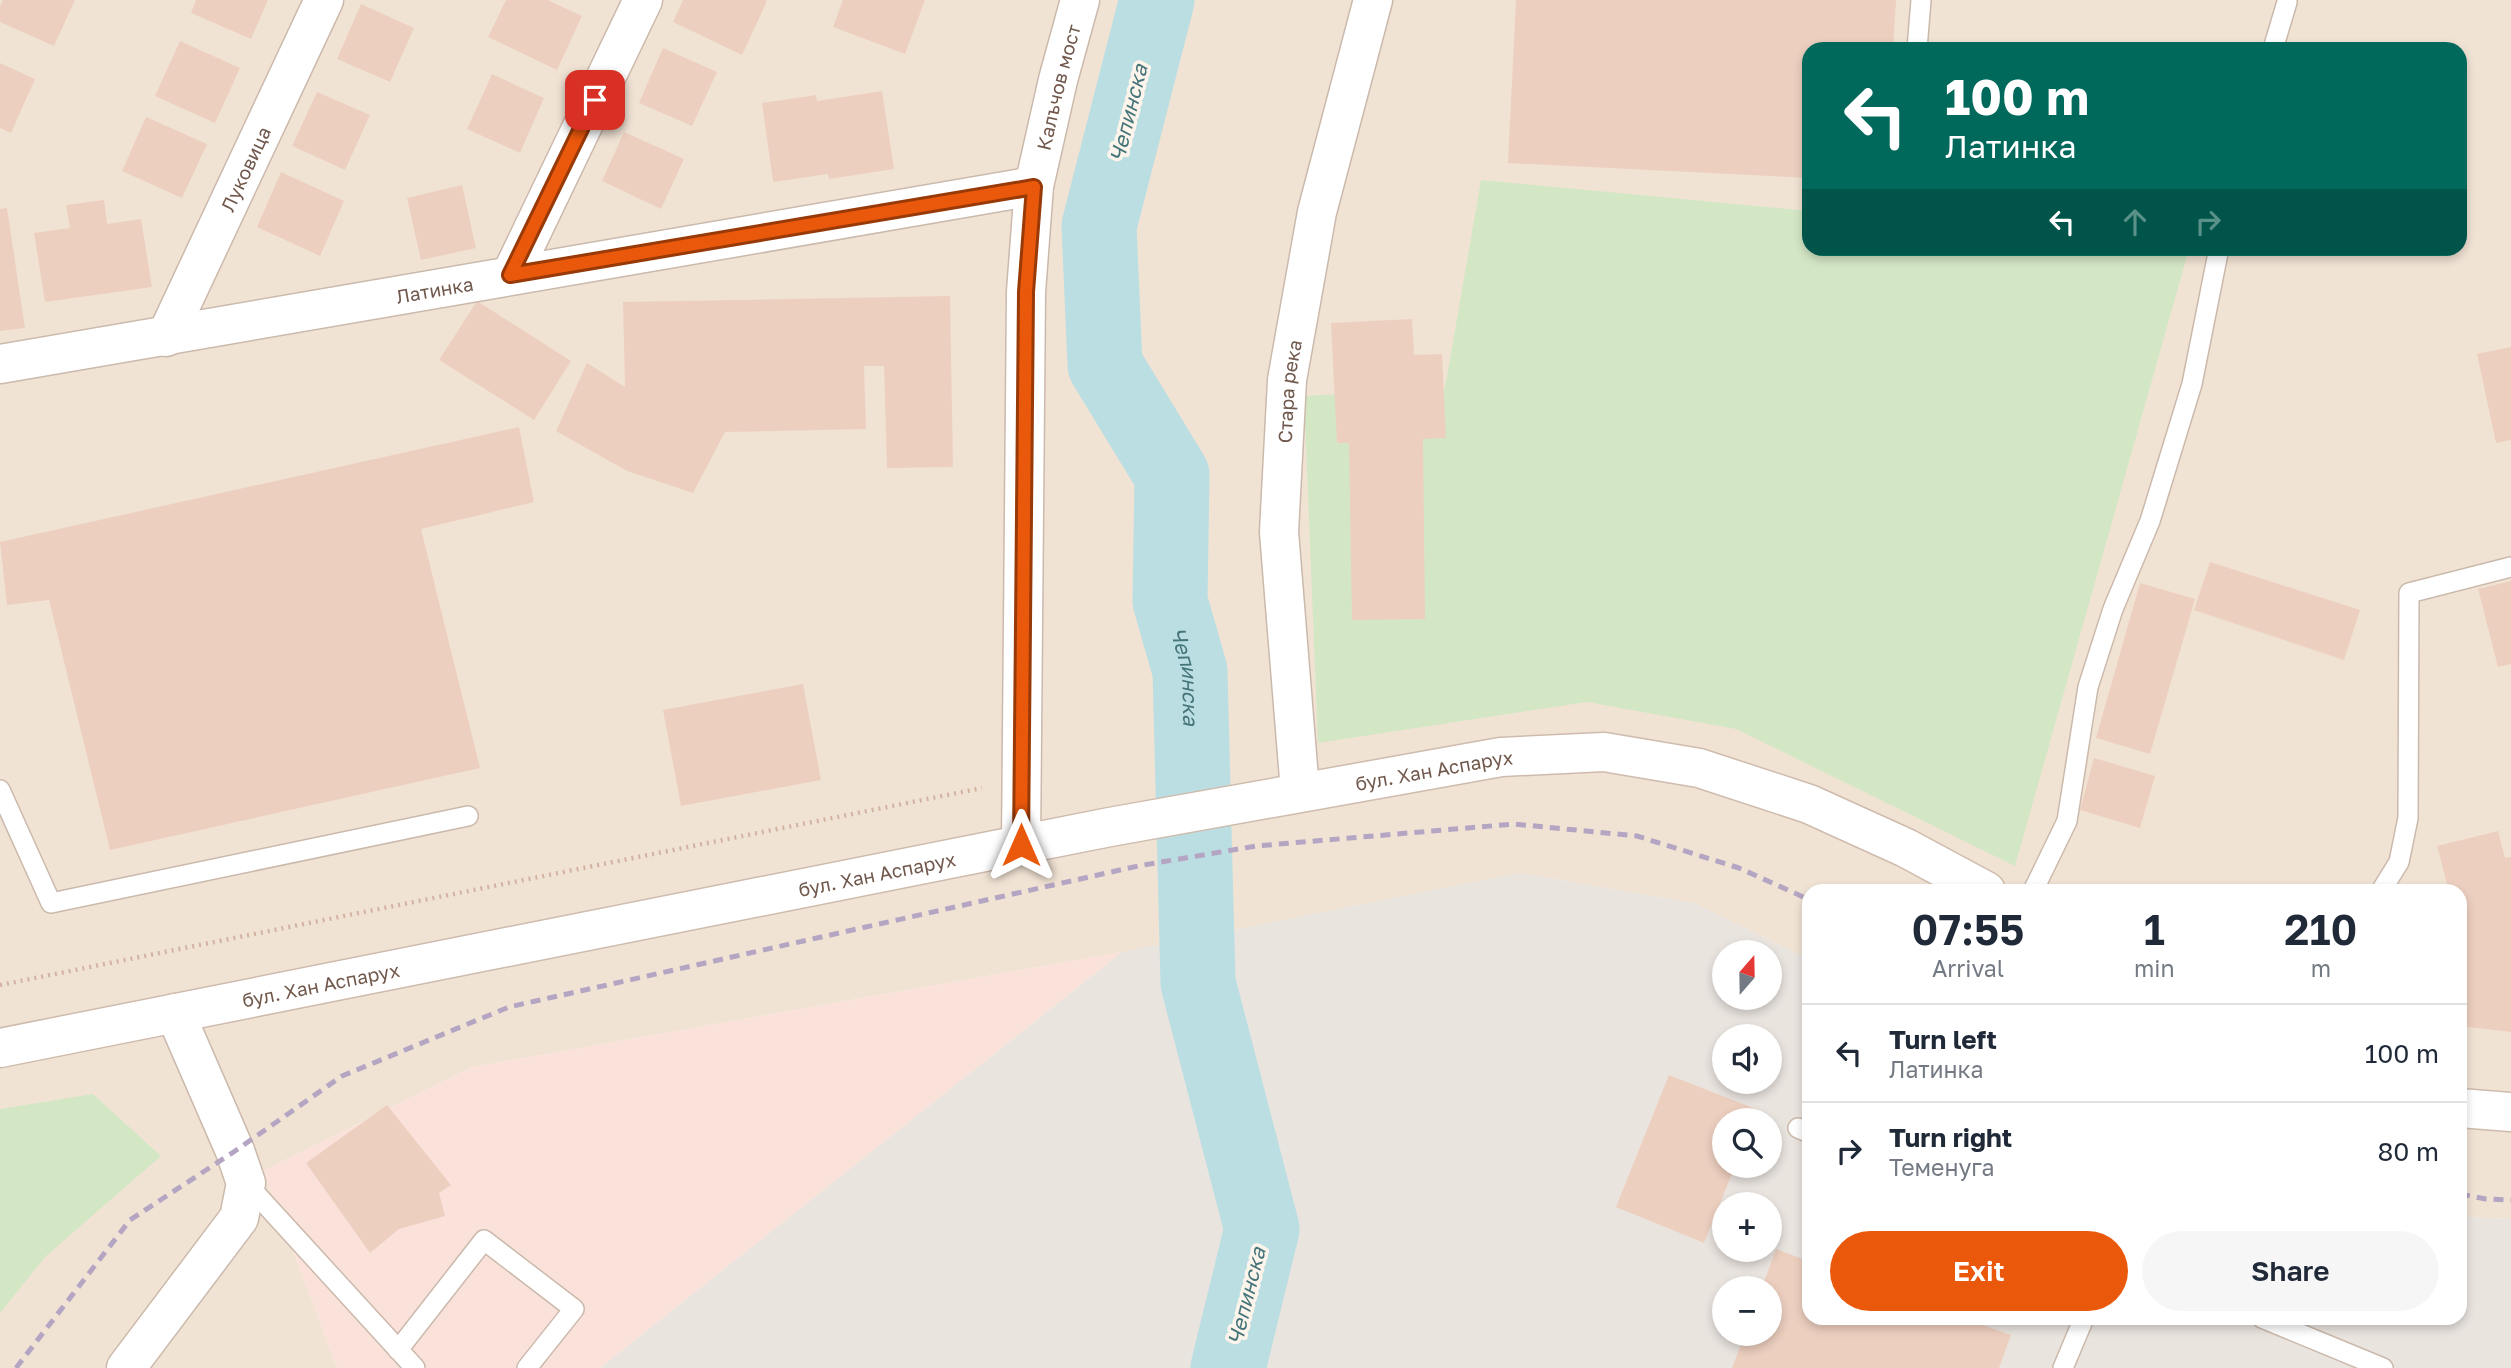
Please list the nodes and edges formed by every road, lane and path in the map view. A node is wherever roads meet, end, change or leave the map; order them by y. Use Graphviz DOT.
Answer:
graph roads {
  1 [pos="324,0"];
  2 [pos="643,0"];
  3 [pos="1080,0"];
  4 [pos="1373,0"];
  5 [pos="1921,0"];
  6 [pos="2287,2"];
  7 [pos="1918,42"];
  8 [pos="2275,42"];
  9 [pos="1034,187"];
  10 [pos="2217,256"];
  11 [pos="510,275"];
  12 [pos="166,337"];
  13 [pos="0,364"];
  14 [pos="2511,567"];
  15 [pos="1021,780"];
  16 [pos="0,790"];
  17 [pos="1300,791"];
  18 [pos="468,816"];
  19 [pos="1021,845"];
  20 [pos="1973,884"];
  21 [pos="2037,884"];
  22 [pos="2385,884"];
  23 [pos="0,985"];
  24 [pos="175,1013"];
  25 [pos="0,1048"];
  26 [pos="2467,1109"];
  27 [pos="2511,1112"];
  28 [pos="246,1183"];
  29 [pos="2081,1325"];
  30 [pos="2275,1325"];
  31 [pos="398,1350"];
  32 [pos="2339,1360"];
  33 [pos="126,1368"];
  34 [pos="415,1368"];
  35 [pos="527,1368"];
  36 [pos="2063,1368"];
  37 [pos="2383,1368"];
  1 -- 12 [label="street, Луковица"];
  2 -- 11 [label="street"];
  3 -- 9 [label="street, Калъчов мост"];
  4 -- 17 [label="street, Стара река"];
  5 -- 7 [label="lane"];
  6 -- 8 [label="lane"];
  9 -- 11 [label="street, Латинка"];
  9 -- 15 [label="street, Калъчов мост"];
  10 -- 21 [label="lane"];
  11 -- 12 [label="street, Латинка"];
  12 -- 13 [label="street, Латинка"];
  14 -- 22 [label="lane"];
  15 -- 19 [label="street, Калъчов мост"];
  15 -- 23 [label="path"];
  16 -- 18 [label="lane"];
  17 -- 19 [label="street, бул. Хан Аспарух"];
  17 -- 20 [label="street, бул. Хан Аспарух"];
  19 -- 24 [label="street, бул. Хан Аспарух"];
  24 -- 25 [label="street, бул. Хан Аспарух"];
  24 -- 28 [label="street"];
  26 -- 27 [label="street"];
  28 -- 31 [label="lane"];
  28 -- 33 [label="street"];
  29 -- 36 [label="lane"];
  30 -- 32 [label="lane"];
  31 -- 34 [label="lane"];
  31 -- 35 [label="lane"];
  32 -- 37 [label="lane"];
}
